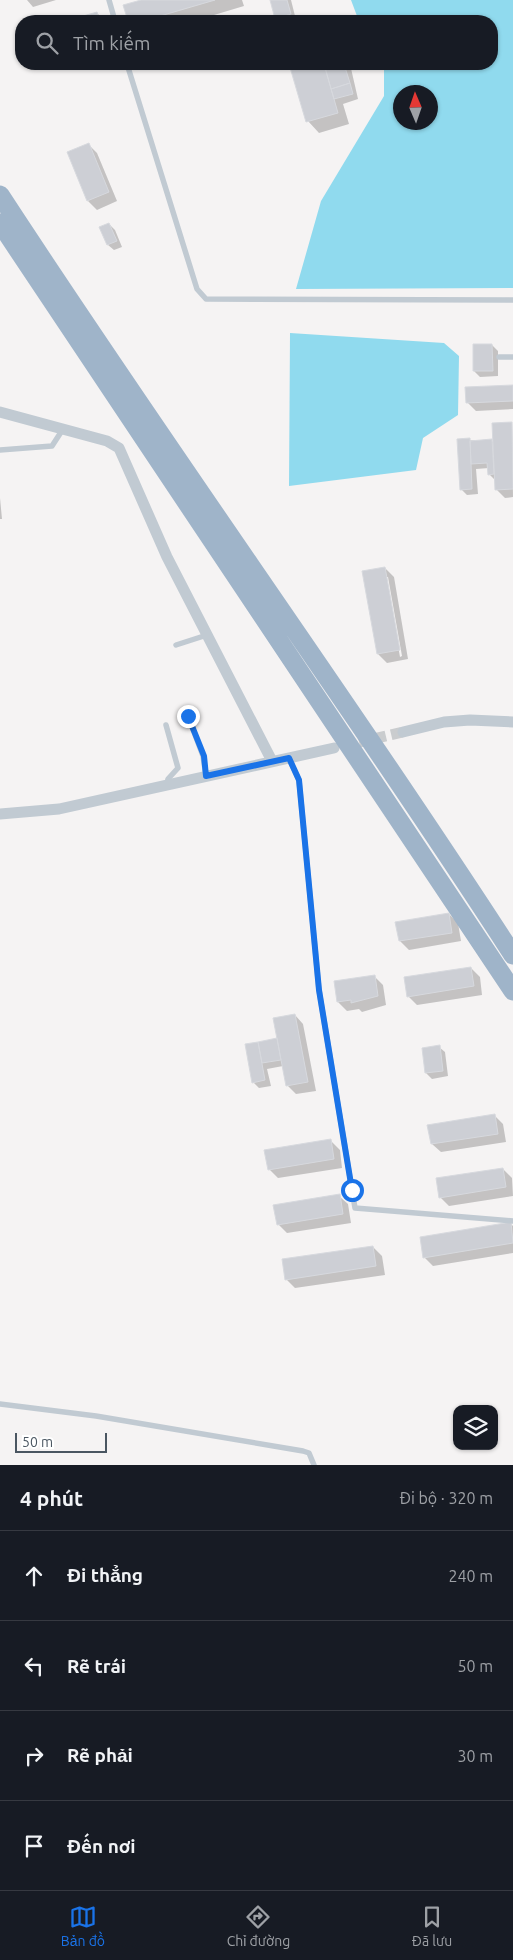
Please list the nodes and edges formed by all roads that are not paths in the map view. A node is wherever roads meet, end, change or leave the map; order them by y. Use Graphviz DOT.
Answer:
graph roads {
  1 [pos="109,0"];
  2 [pos="113,15"];
  3 [pos="129,70"];
  4 [pos="0,195"];
  5 [pos="0,223"];
  6 [pos="513,300"];
  7 [pos="499,357"];
  8 [pos="513,357"];
  9 [pos="0,412"];
  10 [pos="63,429"];
  11 [pos="0,450"];
  12 [pos="207,635"];
  13 [pos="176,645"];
  14 [pos="188,716"];
  15 [pos="513,722"];
  16 [pos="166,725"];
  17 [pos="403,732"];
  18 [pos="334,748"];
  19 [pos="289,758"];
  20 [pos="272,761"];
  21 [pos="206,776"];
  22 [pos="167,785"];
  23 [pos="0,814"];
  24 [pos="513,955"];
  25 [pos="513,991"];
  26 [pos="513,1221"];
  27 [pos="0,1404"];
  28 [pos="314,1465"];
  1 -- 2 [label="lane"];
  3 -- 6 [label="lane"];
  4 -- 24 [label="highway"];
  5 -- 25 [label="highway"];
  7 -- 8 [label="lane"];
  9 -- 10 [label="street"];
  10 -- 11 [label="lane"];
  10 -- 12 [label="street"];
  12 -- 13 [label="lane"];
  12 -- 20 [label="street"];
  14 -- 21 [label="lane"];
  15 -- 17 [label="street"];
  16 -- 22 [label="lane"];
  18 -- 19 [label="street"];
  19 -- 20 [label="street"];
  19 -- 26 [label="lane"];
  20 -- 21 [label="street"];
  21 -- 22 [label="street"];
  22 -- 23 [label="street"];
  27 -- 28 [label="lane"];
}
